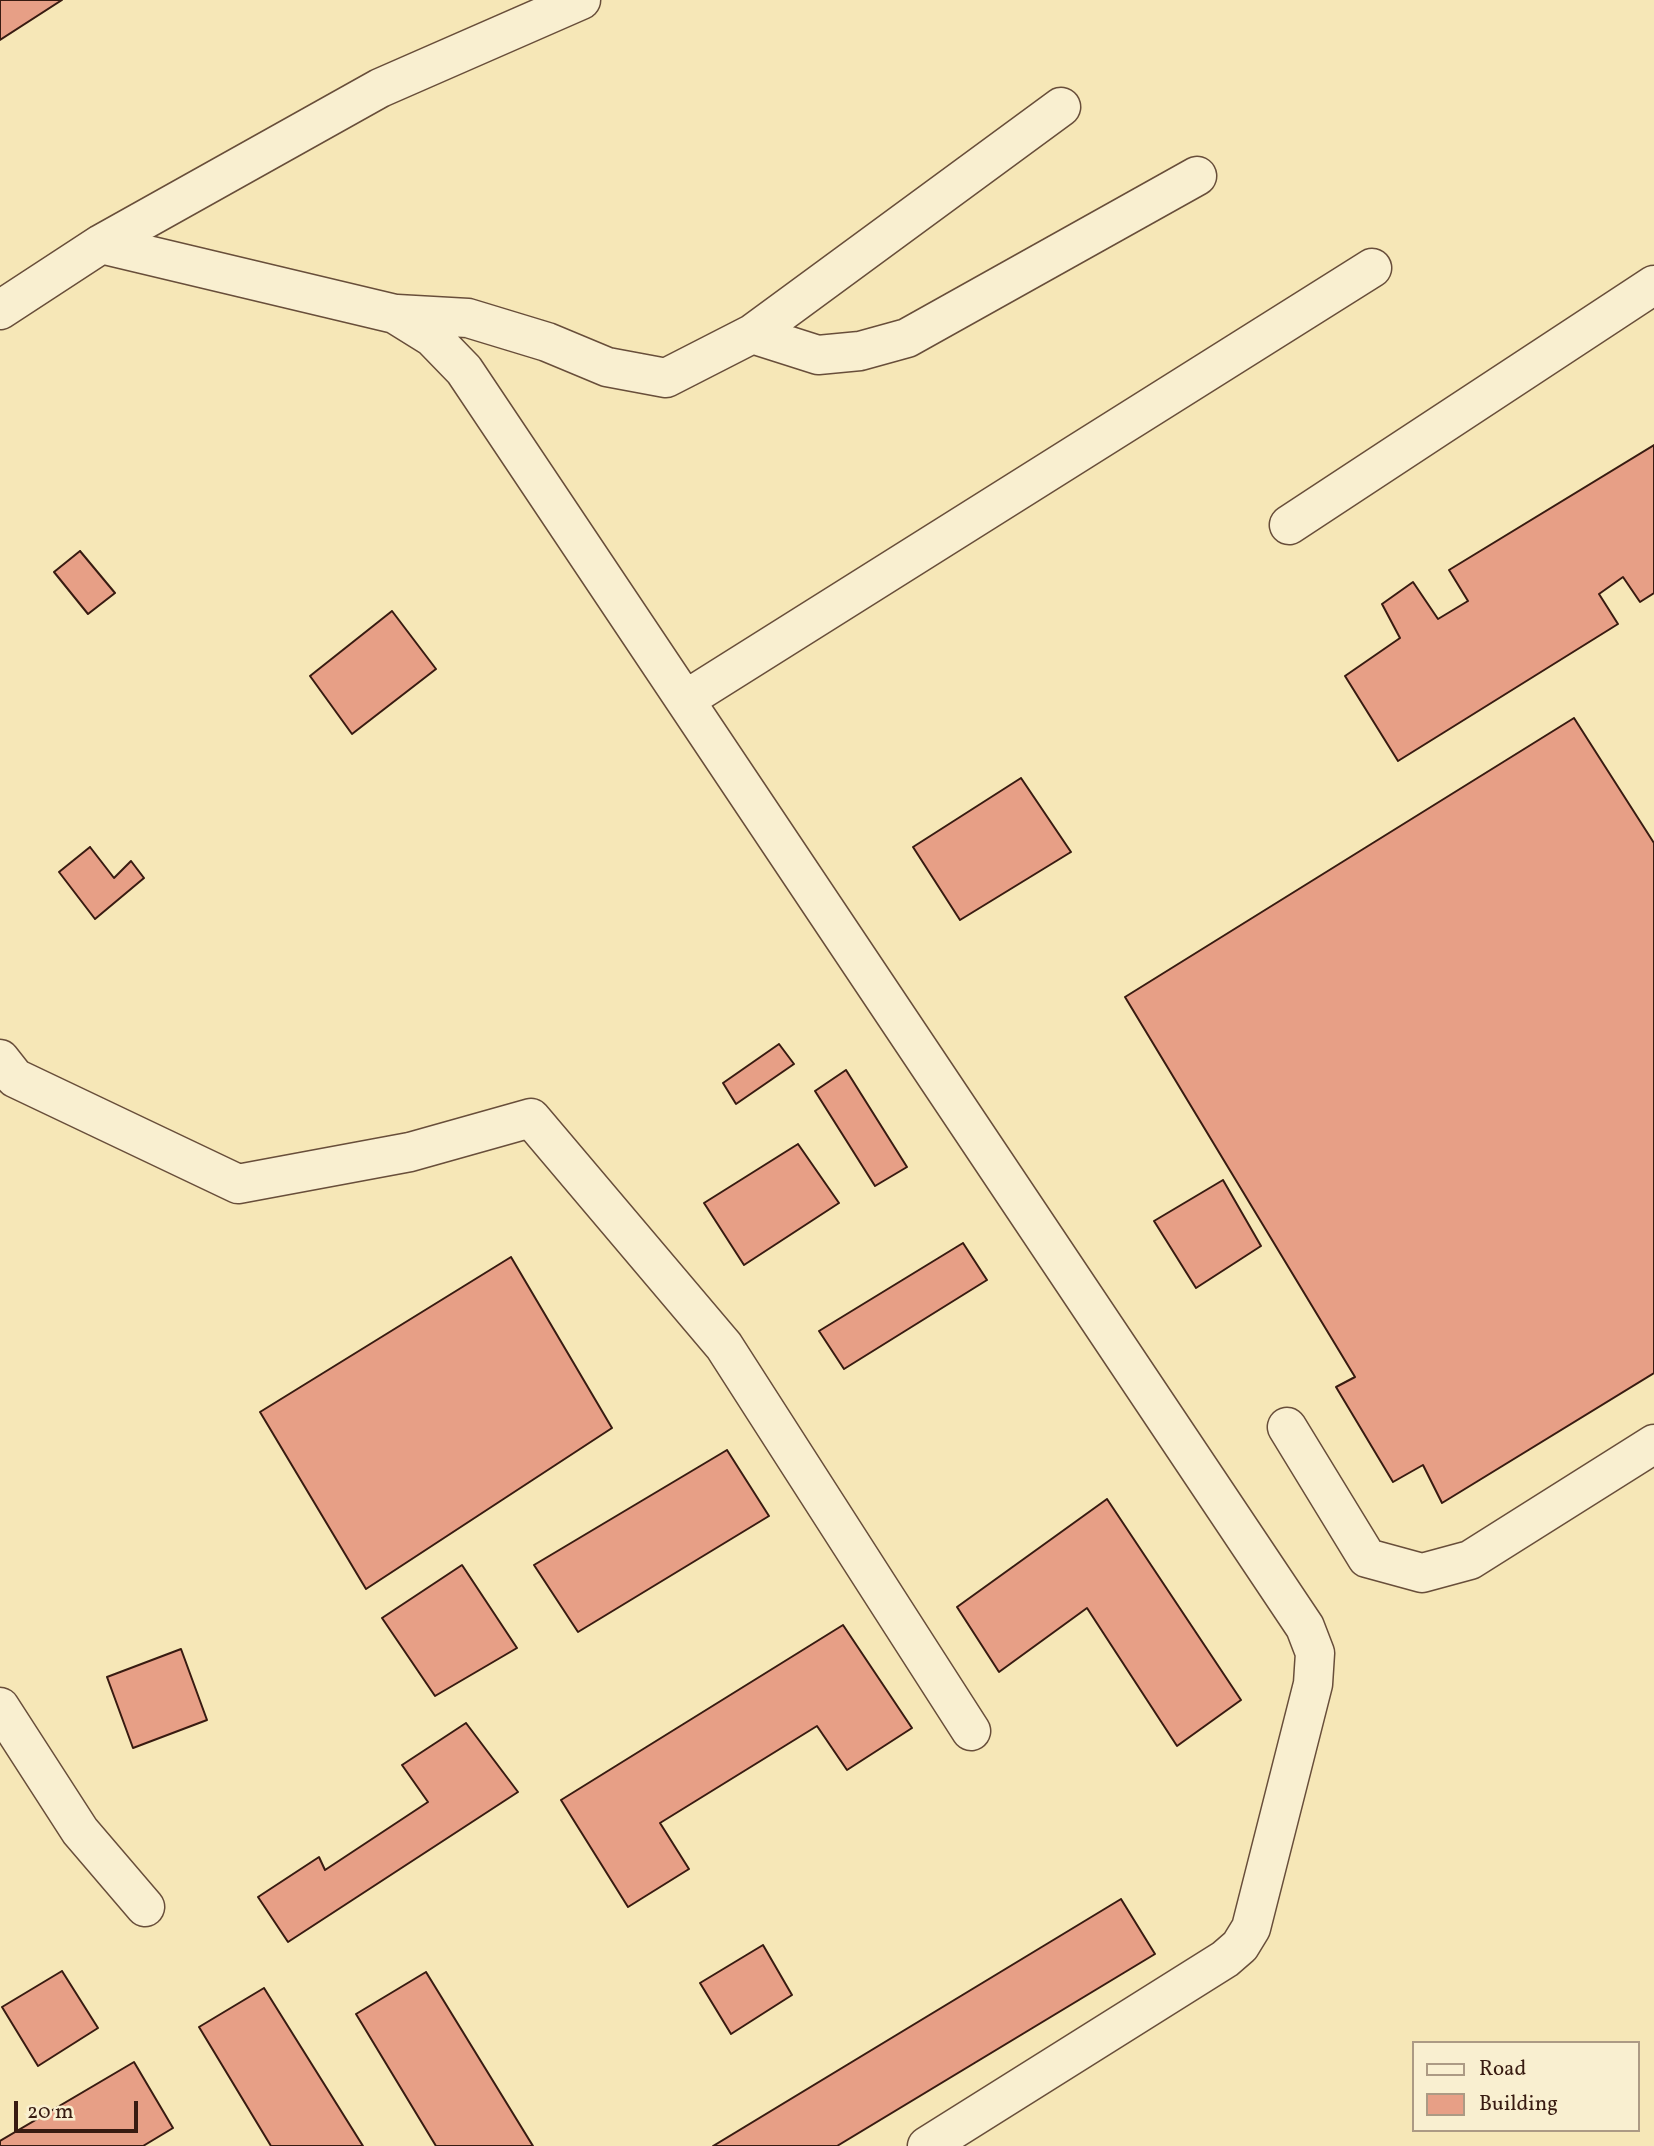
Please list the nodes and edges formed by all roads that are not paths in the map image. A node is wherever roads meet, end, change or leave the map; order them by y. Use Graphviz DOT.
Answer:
graph roads {
  1 [pos="581,0"];
  2 [pos="1061,107"];
  3 [pos="1197,176"];
  4 [pos="101,244"];
  5 [pos="1372,268"];
  6 [pos="1654,285"];
  7 [pos="0,310"];
  8 [pos="395,314"];
  9 [pos="752,334"];
  10 [pos="1289,525"];
  11 [pos="685,700"];
  12 [pos="0,1059"];
  13 [pos="1287,1426"];
  14 [pos="1654,1444"];
  15 [pos="0,1707"];
  16 [pos="971,1731"];
  17 [pos="145,1907"];
  18 [pos="927,2146"];
  1 -- 4 [label="street"];
  2 -- 9 [label="street"];
  3 -- 9 [label="street"];
  4 -- 7 [label="street"];
  4 -- 8 [label="street"];
  5 -- 11 [label="street"];
  6 -- 10 [label="street"];
  8 -- 9 [label="street"];
  8 -- 11 [label="street"];
  11 -- 18 [label="street"];
  12 -- 16 [label="street"];
  13 -- 14 [label="street"];
  15 -- 17 [label="street"];
}
